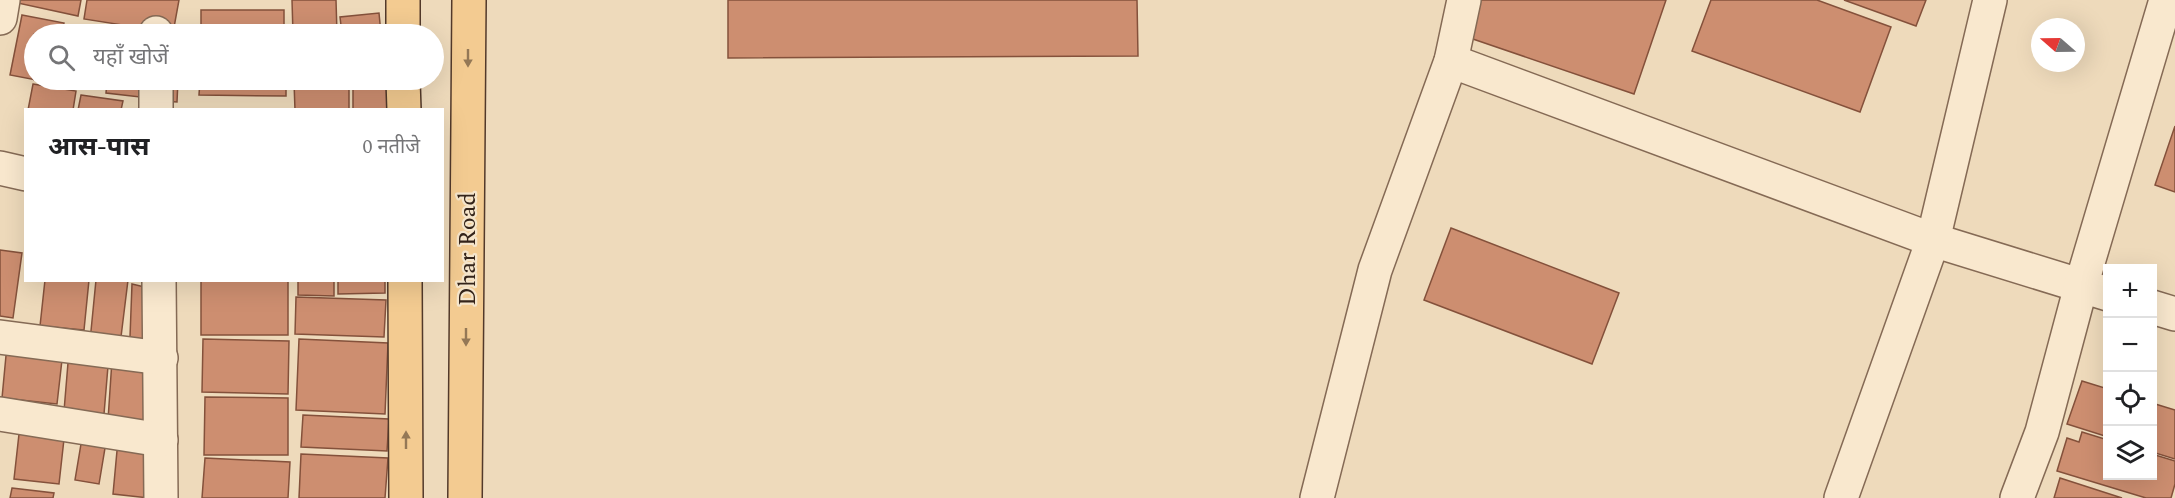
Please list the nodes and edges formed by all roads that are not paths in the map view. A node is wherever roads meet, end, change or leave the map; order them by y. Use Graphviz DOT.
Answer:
graph roads {
  1 [pos="3,0"];
  2 [pos="403,0"];
  3 [pos="469,0"];
  4 [pos="1464,0"];
  5 [pos="1990,0"];
  6 [pos="2166,0"];
  7 [pos="0,18"];
  8 [pos="403,24"];
  9 [pos="1451,61"];
  10 [pos="156,90"];
  11 [pos="403,90"];
  12 [pos="156,108"];
  13 [pos="404,108"];
  14 [pos="0,168"];
  15 [pos="24,174"];
  16 [pos="1933,240"];
  17 [pos="159,282"];
  18 [pos="405,282"];
  19 [pos="2094,290"];
  20 [pos="2157,309"];
  21 [pos="2175,314"];
  22 [pos="0,337"];
  23 [pos="161,358"];
  24 [pos="0,414"];
  25 [pos="161,440"];
  26 [pos="161,498"];
  27 [pos="406,498"];
  28 [pos="465,498"];
  29 [pos="1317,498"];
  30 [pos="1841,498"];
  31 [pos="2017,498"];
  1 -- 7 [label="street"];
  2 -- 8 [label="main road"];
  3 -- 28 [label="main road, Dhar Road, one-way"];
  4 -- 9 [label="street"];
  5 -- 16 [label="street"];
  6 -- 19 [label="street"];
  9 -- 16 [label="street"];
  9 -- 29 [label="street"];
  10 -- 12 [label="street"];
  11 -- 13 [label="main road"];
  14 -- 15 [label="street"];
  16 -- 19 [label="street"];
  16 -- 30 [label="street"];
  17 -- 23 [label="street"];
  27 -- 18 [label="main road, one-way"];
  19 -- 31 [label="street"];
  20 -- 21 [label="street"];
  22 -- 23 [label="street"];
  23 -- 25 [label="street"];
  24 -- 25 [label="street"];
  25 -- 26 [label="street"];
}
